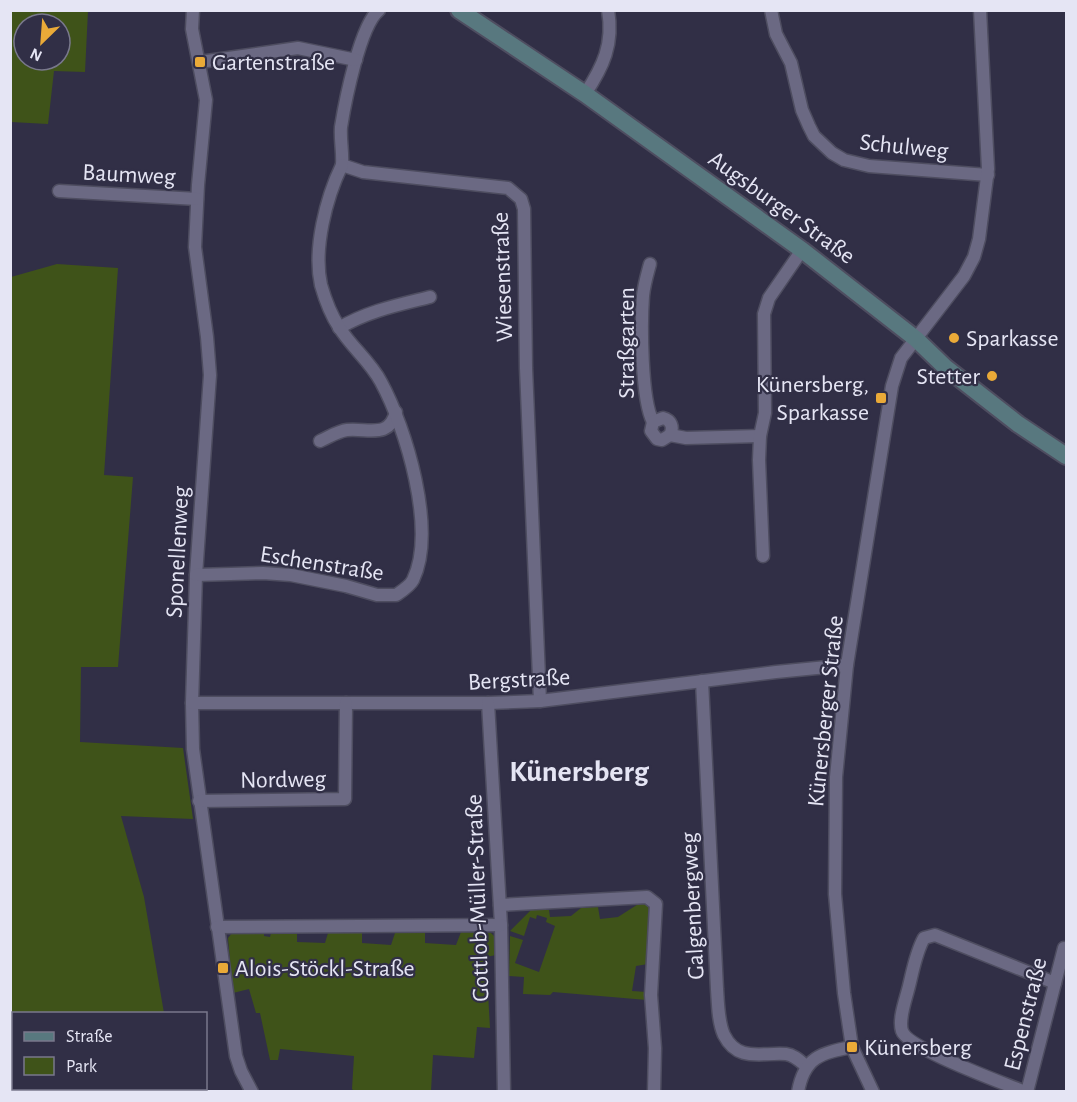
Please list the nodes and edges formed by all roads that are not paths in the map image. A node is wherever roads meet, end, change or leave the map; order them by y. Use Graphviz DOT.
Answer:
graph roads {
  1 [pos="193,10"];
  2 [pos="378,10"];
  3 [pos="459,10"];
  4 [pos="608,10"];
  5 [pos="771,10"];
  6 [pos="980,10"];
  7 [pos="356,60"];
  8 [pos="200,62"];
  9 [pos="585,94"];
  10 [pos="342,165"];
  11 [pos="988,175"];
  12 [pos="59,191"];
  13 [pos="197,199"];
  14 [pos="802,250"];
  15 [pos="650,264"];
  16 [pos="430,297"];
  17 [pos="339,328"];
  18 [pos="916,339"];
  19 [pos="396,412"];
  20 [pos="760,436"];
  21 [pos="320,441"];
  22 [pos="1066,456"];
  23 [pos="764,556"];
  24 [pos="196,575"];
  25 [pos="847,665"];
  26 [pos="702,681"];
  27 [pos="540,701"];
  28 [pos="192,703"];
  29 [pos="488,703"];
  30 [pos="346,704"];
  31 [pos="199,801"];
  32 [pos="500,905"];
  33 [pos="501,925"];
  34 [pos="217,927"];
  35 [pos="1064,948"];
  36 [pos="1055,983"];
  37 [pos="852,1047"];
  38 [pos="806,1066"];
  39 [pos="252,1092"];
  40 [pos="504,1092"];
  41 [pos="654,1092"];
  42 [pos="798,1092"];
  43 [pos="873,1092"];
  44 [pos="1026,1092"];
  1 -- 8 [label="street, Sponellenweg"];
  2 -- 7 [label="street"];
  3 -- 9 [label="street, Augsburger Straße"];
  4 -- 9 [label="street"];
  5 -- 11 [label="street, Schulweg"];
  6 -- 11 [label="street, Künersberger Straße"];
  7 -- 8 [label="street"];
  7 -- 10 [label="street"];
  8 -- 13 [label="street, Sponellenweg"];
  9 -- 14 [label="street, Augsburger Straße"];
  10 -- 17 [label="street, Eschenstraße"];
  10 -- 27 [label="street, Wiesenstraße"];
  11 -- 18 [label="street, Künersberger Straße"];
  12 -- 13 [label="street, Baumweg"];
  13 -- 24 [label="street, Sponellenweg"];
  14 -- 18 [label="street, Augsburger Straße"];
  14 -- 20 [label="street"];
  15 -- 20 [label="street, Straßgarten"];
  16 -- 17 [label="street"];
  17 -- 19 [label="street, Eschenstraße"];
  18 -- 22 [label="street, Augsburger Straße"];
  18 -- 25 [label="street, Künersberger Straße"];
  19 -- 21 [label="street"];
  19 -- 24 [label="street, Eschenstraße"];
  20 -- 23 [label="street"];
  24 -- 28 [label="street, Sponellenweg"];
  25 -- 26 [label="street, Bergstraße"];
  25 -- 37 [label="street, Künersberger Straße"];
  26 -- 27 [label="street, Bergstraße"];
  26 -- 38 [label="street, Galgenbergweg"];
  27 -- 29 [label="street, Bergstraße"];
  28 -- 30 [label="street, Bergstraße"];
  28 -- 31 [label="street, Sponellenweg"];
  29 -- 30 [label="street, Bergstraße"];
  29 -- 32 [label="street, Gottlob-Müller-Straße"];
  30 -- 31 [label="street, Nordweg"];
  31 -- 34 [label="street, Sponellenweg"];
  32 -- 33 [label="street, Gottlob-Müller-Straße"];
  32 -- 41 [label="street"];
  33 -- 34 [label="street"];
  33 -- 40 [label="street, Gottlob-Müller-Straße"];
  34 -- 39 [label="street, Sponellenweg"];
  35 -- 36 [label="street, Espenstraße"];
  36 -- 44 [label="street, Espenstraße"];
  36 -- 44 [label="street"];
  37 -- 38 [label="street"];
  37 -- 43 [label="street, Künersberger Straße"];
  38 -- 42 [label="street"];
}
